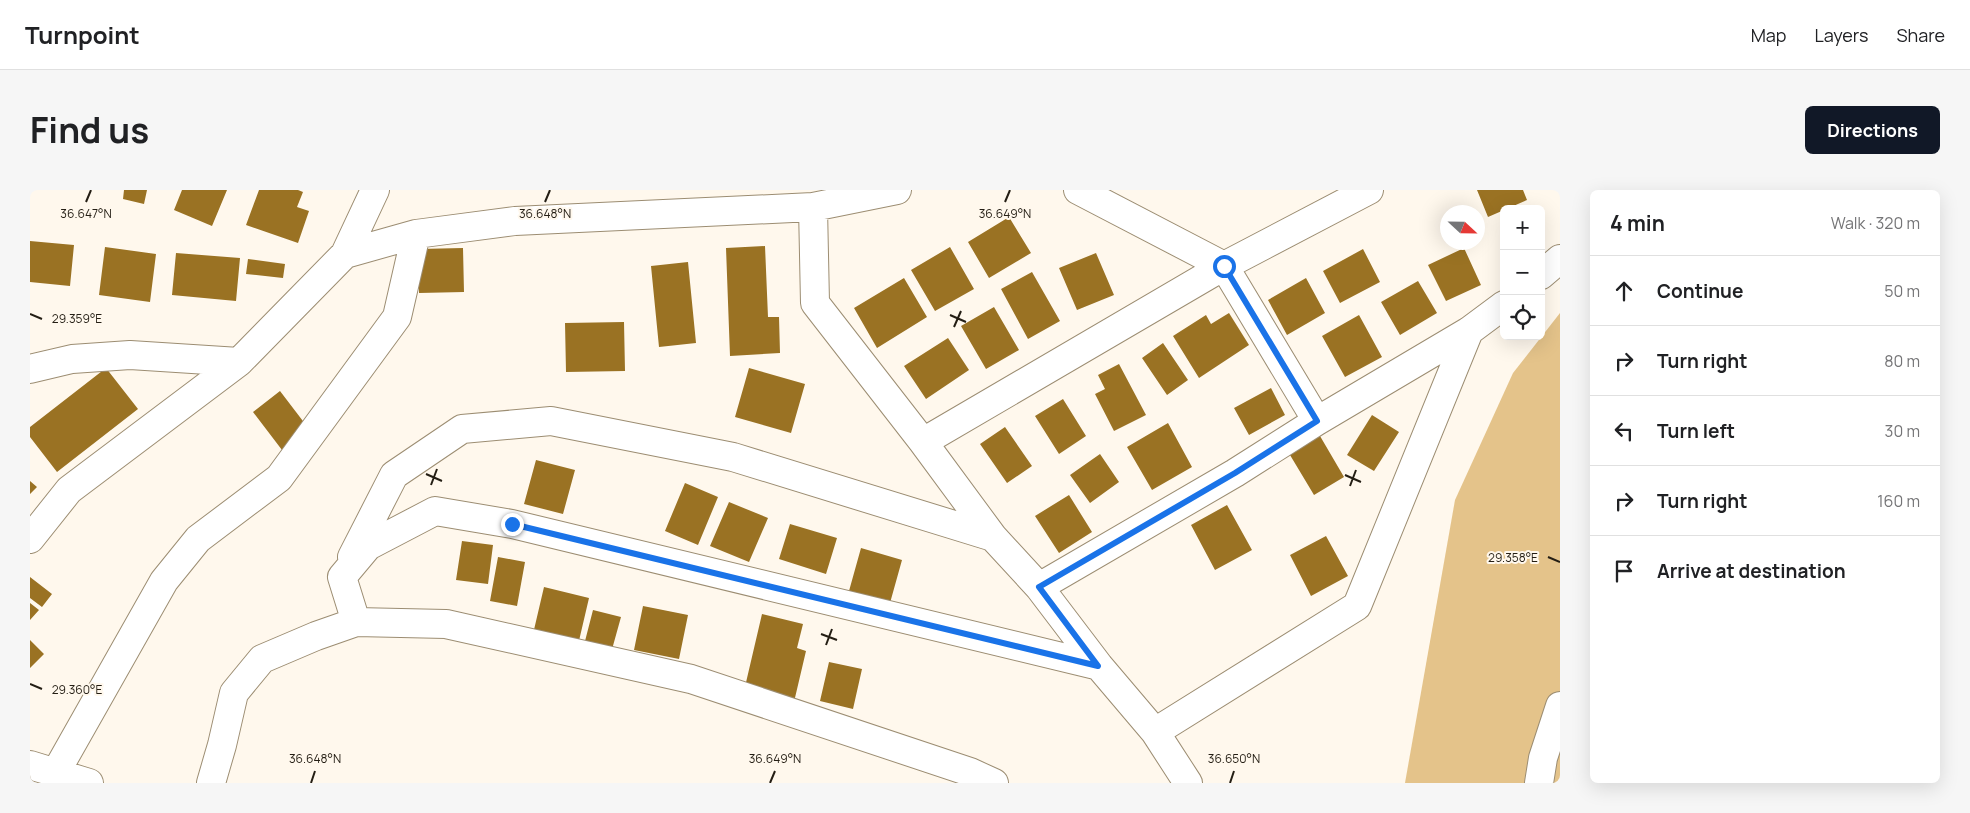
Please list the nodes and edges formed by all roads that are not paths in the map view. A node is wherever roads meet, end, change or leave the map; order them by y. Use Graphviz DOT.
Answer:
graph roads {
  1 [pos="375,190"];
  2 [pos="897,190"];
  3 [pos="1078,190"];
  4 [pos="1368,190"];
  5 [pos="813,207"];
  6 [pos="416,234"];
  7 [pos="345,254"];
  8 [pos="1560,259"];
  9 [pos="1224,266"];
  10 [pos="1545,272"];
  11 [pos="1500,308"];
  12 [pos="1468,331"];
  13 [pos="240,362"];
  14 [pos="30,369"];
  15 [pos="1317,421"];
  16 [pos="923,442"];
  17 [pos="993,537"];
  18 [pos="30,538"];
  19 [pos="342,577"];
  20 [pos="1039,587"];
  21 [pos="356,622"];
  22 [pos="1098,666"];
  23 [pos="1560,706"];
  24 [pos="1155,732"];
  25 [pos="43,769"];
  26 [pos="88,783"];
  27 [pos="211,783"];
  28 [pos="994,783"];
  29 [pos="1188,783"];
  30 [pos="1539,783"];
  1 -- 7 [label="street"];
  2 -- 5 [label="street"];
  3 -- 9 [label="street"];
  4 -- 9 [label="street"];
  5 -- 6 [label="street"];
  5 -- 16 [label="street"];
  6 -- 7 [label="street"];
  6 -- 25 [label="street"];
  7 -- 13 [label="street"];
  8 -- 10 [label="street"];
  9 -- 15 [label="street"];
  9 -- 16 [label="street"];
  11 -- 12 [label="street"];
  12 -- 15 [label="street"];
  12 -- 24 [label="street"];
  13 -- 14 [label="street"];
  13 -- 18 [label="street"];
  15 -- 20 [label="street"];
  16 -- 17 [label="street"];
  17 -- 19 [label="street"];
  17 -- 20 [label="street"];
  19 -- 21 [label="street"];
  19 -- 22 [label="street"];
  20 -- 22 [label="street"];
  21 -- 27 [label="street"];
  21 -- 28 [label="street"];
  22 -- 24 [label="street"];
  23 -- 30 [label="street"];
  24 -- 29 [label="street"];
  25 -- 26 [label="street"];
}
